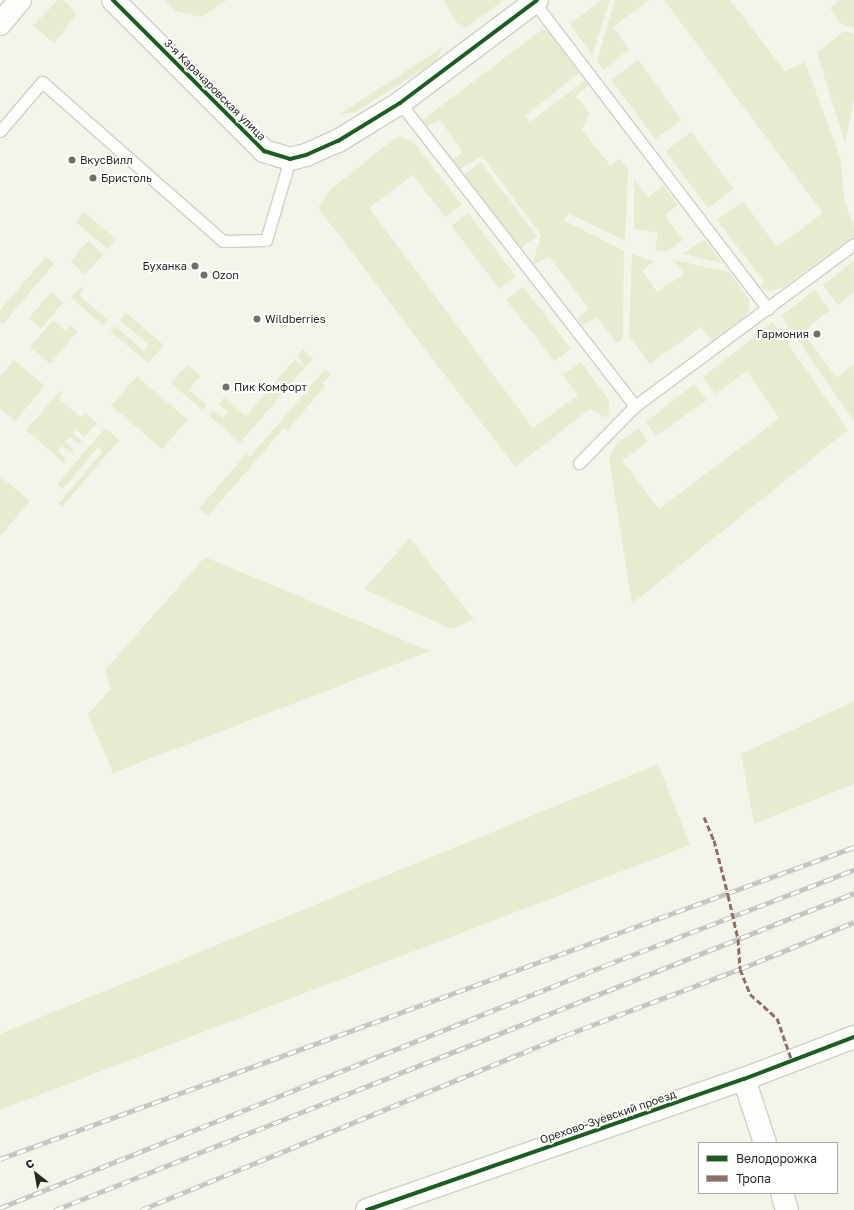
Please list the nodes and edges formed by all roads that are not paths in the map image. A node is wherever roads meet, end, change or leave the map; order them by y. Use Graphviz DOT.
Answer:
graph roads {
  1 [pos="20,0"];
  2 [pos="113,0"];
  3 [pos="535,1"];
  4 [pos="0,24"];
  5 [pos="400,103"];
  6 [pos="0,131"];
  7 [pos="290,159"];
  8 [pos="854,244"];
  9 [pos="768,309"];
  10 [pos="635,406"];
  11 [pos="579,463"];
  12 [pos="854,1037"];
  13 [pos="744,1079"];
  14 [pos="765,1142"];
  15 [pos="782,1194"];
  16 [pos="366,1210"];
  17 [pos="787,1210"];
  1 -- 4 [label="street"];
  2 -- 7 [label="street, 3-я Карачаровская улица"];
  3 -- 5 [label="street"];
  3 -- 9 [label="lane"];
  5 -- 7 [label="street"];
  5 -- 10 [label="lane"];
  6 -- 7 [label="lane"];
  8 -- 9 [label="lane"];
  9 -- 10 [label="lane"];
  10 -- 11 [label="lane"];
  12 -- 13 [label="street, Орехово-Зуевский проезд"];
  13 -- 14 [label="street"];
  13 -- 16 [label="street, Орехово-Зуевский проезд"];
  15 -- 17 [label="street"];
}
